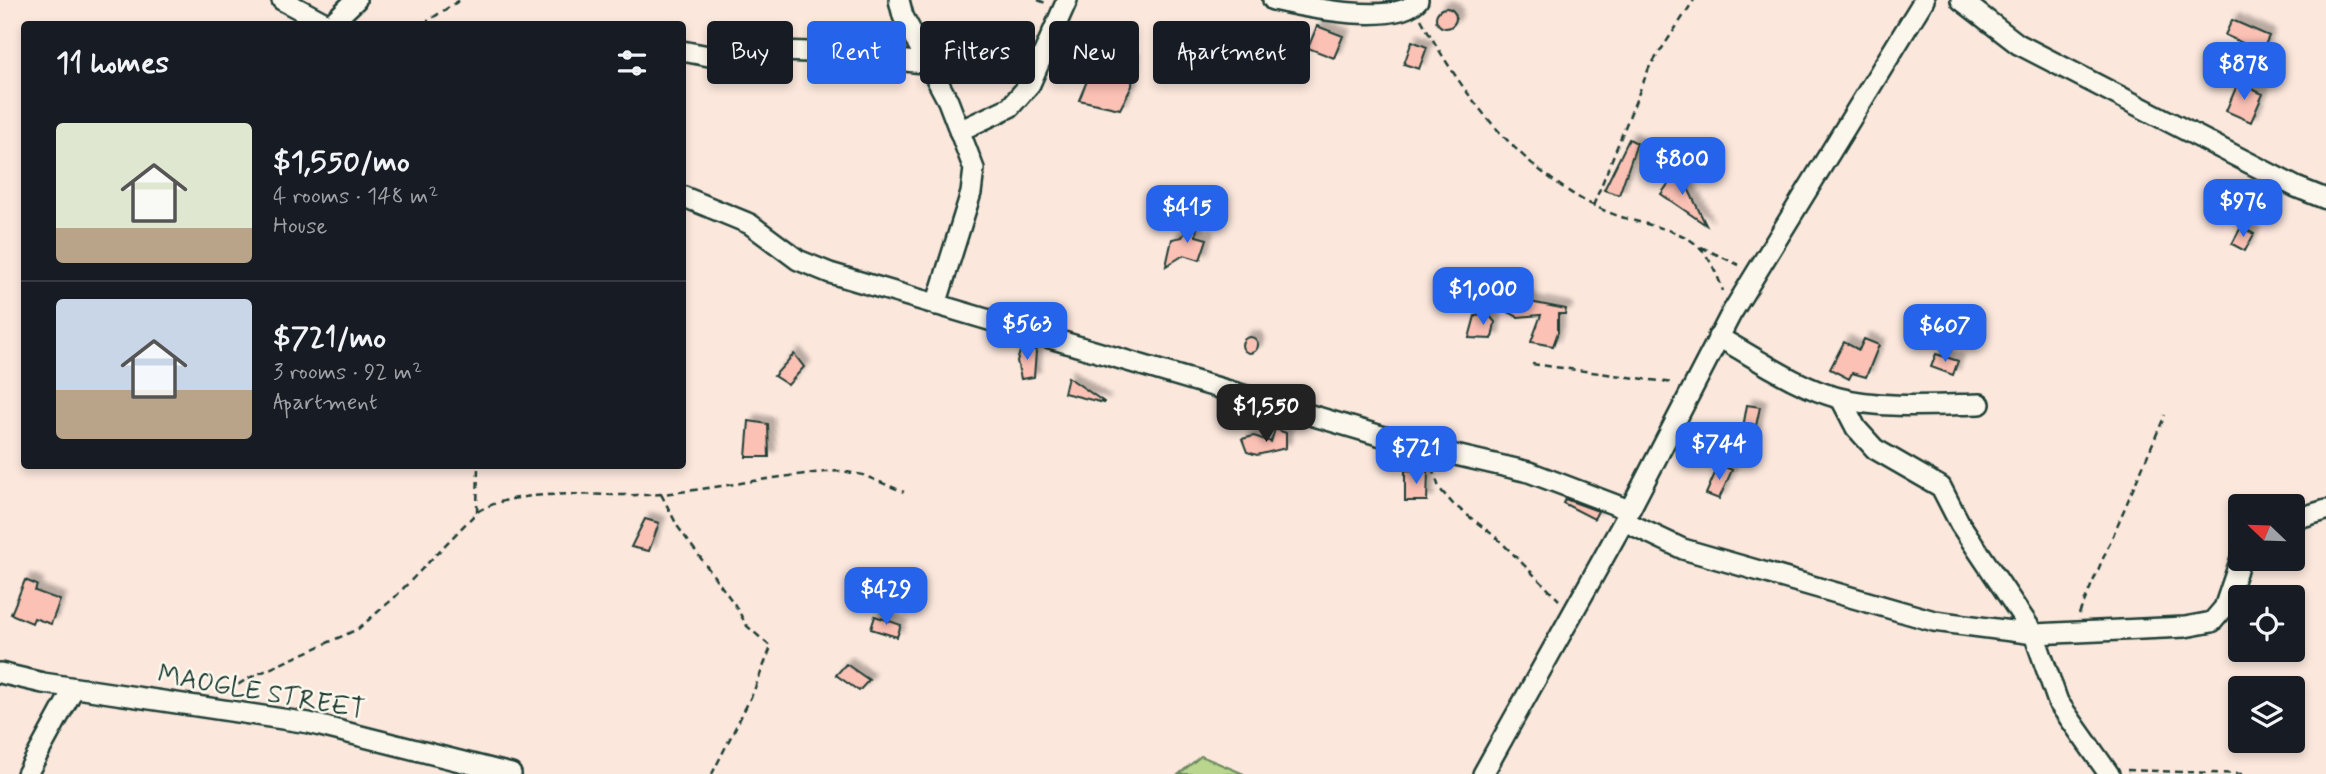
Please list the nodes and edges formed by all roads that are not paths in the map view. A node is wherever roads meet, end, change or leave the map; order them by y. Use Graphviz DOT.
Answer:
graph roads {
  1 [pos="282,0"];
  2 [pos="356,0"];
  3 [pos="899,0"];
  4 [pos="1067,0"];
  5 [pos="1273,0"];
  6 [pos="1924,0"];
  7 [pos="1961,0"];
  8 [pos="1416,3"];
  9 [pos="323,21"];
  10 [pos="332,21"];
  11 [pos="920,44"];
  12 [pos="686,52"];
  13 [pos="920,63"];
  14 [pos="939,84"];
  15 [pos="959,131"];
  16 [pos="686,198"];
  17 [pos="2326,199"];
  18 [pos="936,304"];
  19 [pos="1718,337"];
  20 [pos="1841,399"];
  21 [pos="1980,404"];
  22 [pos="2326,510"];
  23 [pos="1626,516"];
  24 [pos="2305,516"];
  25 [pos="2237,571"];
  26 [pos="2034,634"];
  27 [pos="0,673"];
  28 [pos="74,688"];
  29 [pos="2107,772"];
  30 [pos="27,774"];
  31 [pos="511,774"];
  32 [pos="1483,774"];
  1 -- 9 [label="street"];
  2 -- 10 [label="street"];
  3 -- 11 [label="street"];
  4 -- 15 [label="street"];
  5 -- 8 [label="street"];
  6 -- 19 [label="street"];
  7 -- 17 [label="street"];
  12 -- 13 [label="street"];
  14 -- 15 [label="street"];
  15 -- 18 [label="street"];
  16 -- 18 [label="street"];
  18 -- 23 [label="street"];
  19 -- 20 [label="street"];
  19 -- 23 [label="street"];
  20 -- 21 [label="street"];
  20 -- 26 [label="street"];
  22 -- 24 [label="street"];
  23 -- 26 [label="street"];
  23 -- 32 [label="street"];
  25 -- 26 [label="street"];
  26 -- 29 [label="street"];
  27 -- 28 [label="street, MAOGLE STREET"];
  28 -- 30 [label="street"];
  28 -- 31 [label="street, MAOGLE STREET"];
}
